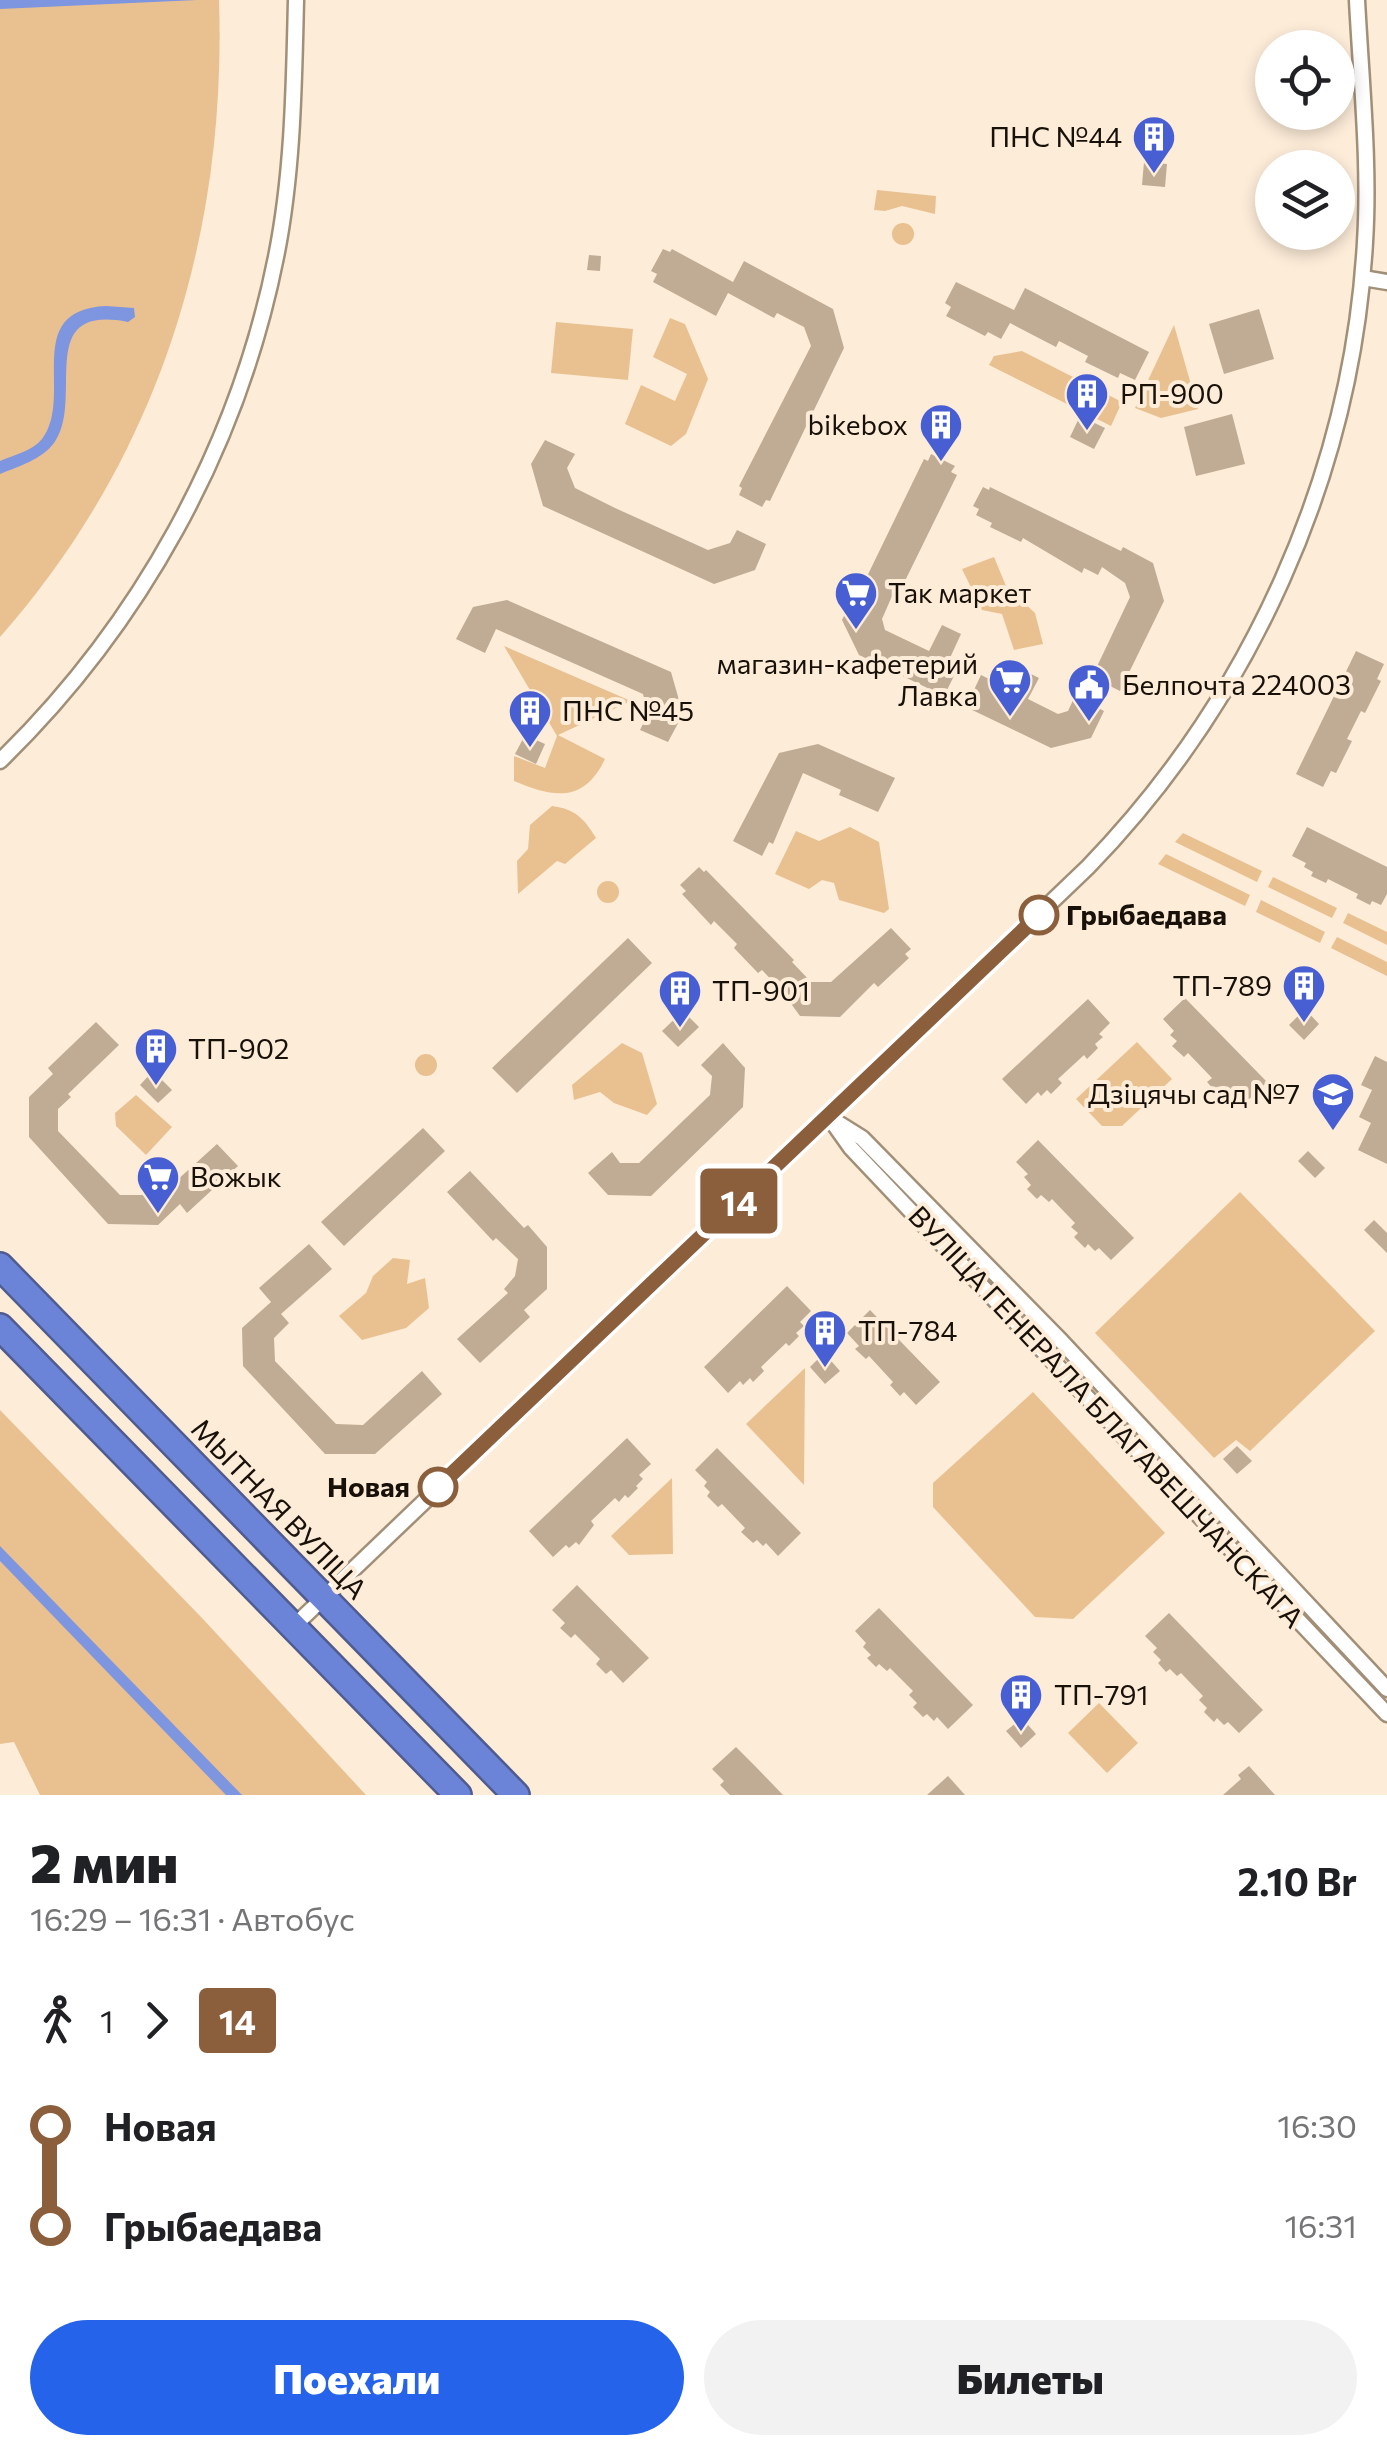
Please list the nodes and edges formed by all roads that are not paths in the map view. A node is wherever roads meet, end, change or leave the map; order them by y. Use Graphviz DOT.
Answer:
graph roads {
  1 [pos="296,0"];
  2 [pos="1357,0"];
  3 [pos="1363,278"];
  4 [pos="1387,282"];
  5 [pos="0,762"];
  6 [pos="829,1117"];
  7 [pos="0,1266"];
  8 [pos="0,1328"];
  9 [pos="323,1598"];
  10 [pos="293,1627"];
  11 [pos="1387,1690"];
  12 [pos="1387,1714"];
  13 [pos="458,1795"];
  14 [pos="516,1795"];
  1 -- 5 [label="street"];
  2 -- 3 [label="street"];
  3 -- 4 [label="street"];
  3 -- 6 [label="street"];
  6 -- 9 [label="street"];
  6 -- 11 [label="street"];
  6 -- 12 [label="street, ВУЛІЦА ГЕНЕРАЛА БЛАГАВЕШЧАНСКАГА"];
  7 -- 9 [label="highway, МЫТНАЯ ВУЛІЦА"];
  8 -- 10 [label="highway"];
  9 -- 10 [label="street"];
  9 -- 14 [label="highway, МЫТНАЯ ВУЛІЦА"];
  10 -- 13 [label="highway"];
}
